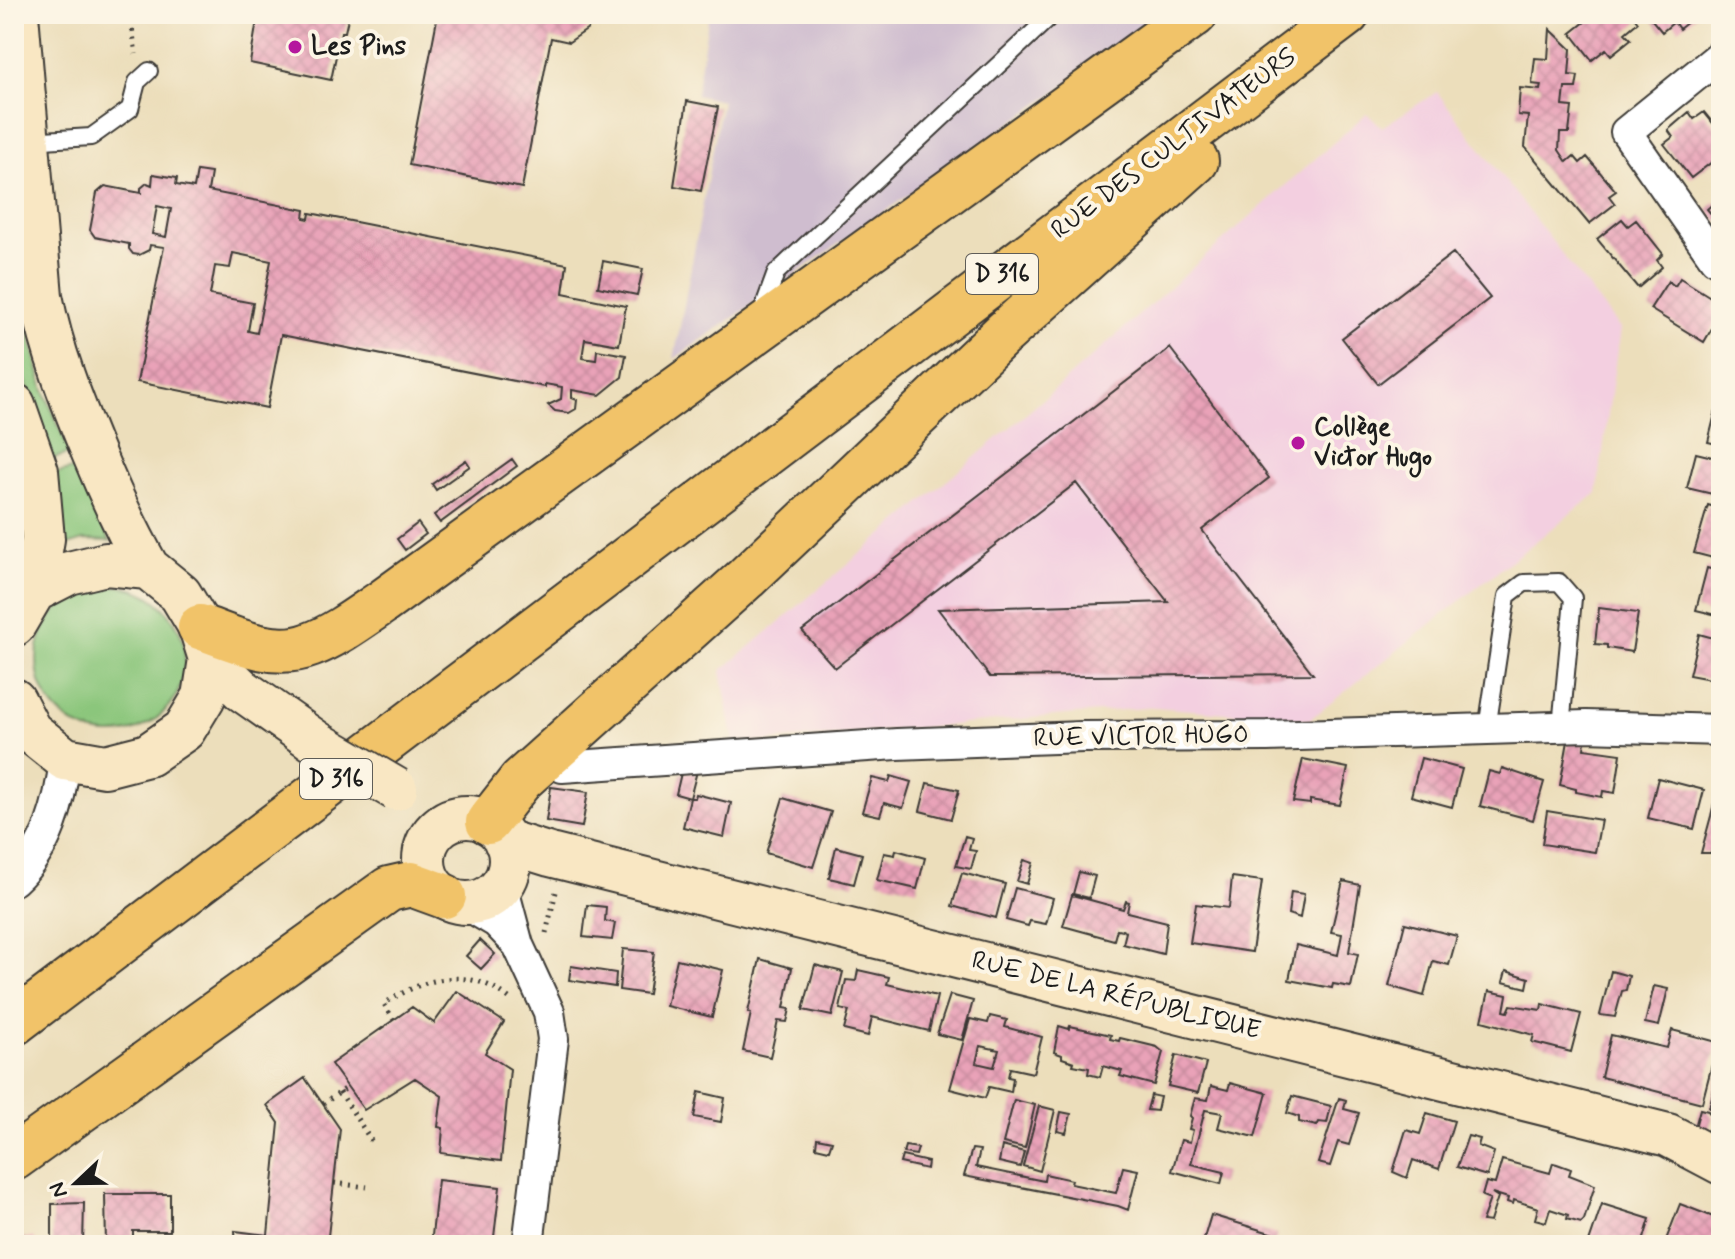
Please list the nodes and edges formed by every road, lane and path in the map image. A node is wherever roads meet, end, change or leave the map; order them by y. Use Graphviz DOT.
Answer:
graph roads {
  1 [pos="17,14"];
  2 [pos="1053,14"];
  3 [pos="1195,14"];
  4 [pos="1347,14"];
  5 [pos="1374,14"];
  6 [pos="1721,55"];
  7 [pos="149,71"];
  8 [pos="21,141"];
  9 [pos="1721,262"];
  10 [pos="753,335"];
  11 [pos="14,405"];
  12 [pos="148,568"];
  13 [pos="24,608"];
  14 [pos="205,643"];
  15 [pos="279,717"];
  16 [pos="19,720"];
  17 [pos="1561,727"];
  18 [pos="1487,729"];
  19 [pos="184,730"];
  20 [pos="1721,730"];
  21 [pos="65,759"];
  22 [pos="562,767"];
  23 [pos="396,789"];
  24 [pos="493,846"];
  25 [pos="426,847"];
  26 [pos="14,880"];
  27 [pos="453,899"];
  28 [pos="518,945"];
  29 [pos="537,986"];
  30 [pos="394,1020"];
  31 [pos="14,1023"];
  32 [pos="348,1087"];
  33 [pos="340,1092"];
  34 [pos="323,1104"];
  35 [pos="372,1142"];
  36 [pos="14,1158"];
  37 [pos="1721,1163"];
  38 [pos="334,1183"];
  39 [pos="367,1187"];
  40 [pos="528,1245"];
  1 -- 8 [label="main road"];
  2 -- 10 [label="lane"];
  3 -- 10 [label="main road"];
  4 -- 31 [label="main road, RUE DES CULTIVATEURS / D 316"];
  5 -- 24 [label="main road"];
  6 -- 9 [label="street"];
  7 -- 8 [label="lane"];
  8 -- 12 [label="main road"];
  10 -- 14 [label="main road"];
  11 -- 13 [label="main road"];
  12 -- 13 [label="main road"];
  12 -- 14 [label="main road"];
  14 -- 15 [label="main road"];
  14 -- 19 [label="main road"];
  15 -- 19 [label="main road"];
  15 -- 23 [label="main road, bridge"];
  16 -- 21 [label="main road"];
  17 -- 18 [label="street, RUE VICTOR HUGO"];
  17 -- 18 [label="lane"];
  17 -- 20 [label="street, RUE VICTOR HUGO"];
  18 -- 22 [label="street, RUE VICTOR HUGO"];
  19 -- 21 [label="main road"];
  21 -- 26 [label="street"];
  23 -- 24 [label="main road"];
  23 -- 25 [label="main road"];
  24 -- 25 [label="main road"];
  24 -- 27 [label="main road"];
  24 -- 28 [label="street"];
  24 -- 37 [label="main road, RUE DE LA RÉPUBLIQUE"];
  25 -- 27 [label="main road"];
  27 -- 28 [label="street"];
  27 -- 36 [label="main road"];
  28 -- 29 [label="street"];
  29 -- 30 [label="path"];
  29 -- 40 [label="street"];
  32 -- 33 [label="path"];
  33 -- 34 [label="path"];
  33 -- 35 [label="path"];
  38 -- 39 [label="path"];
}
